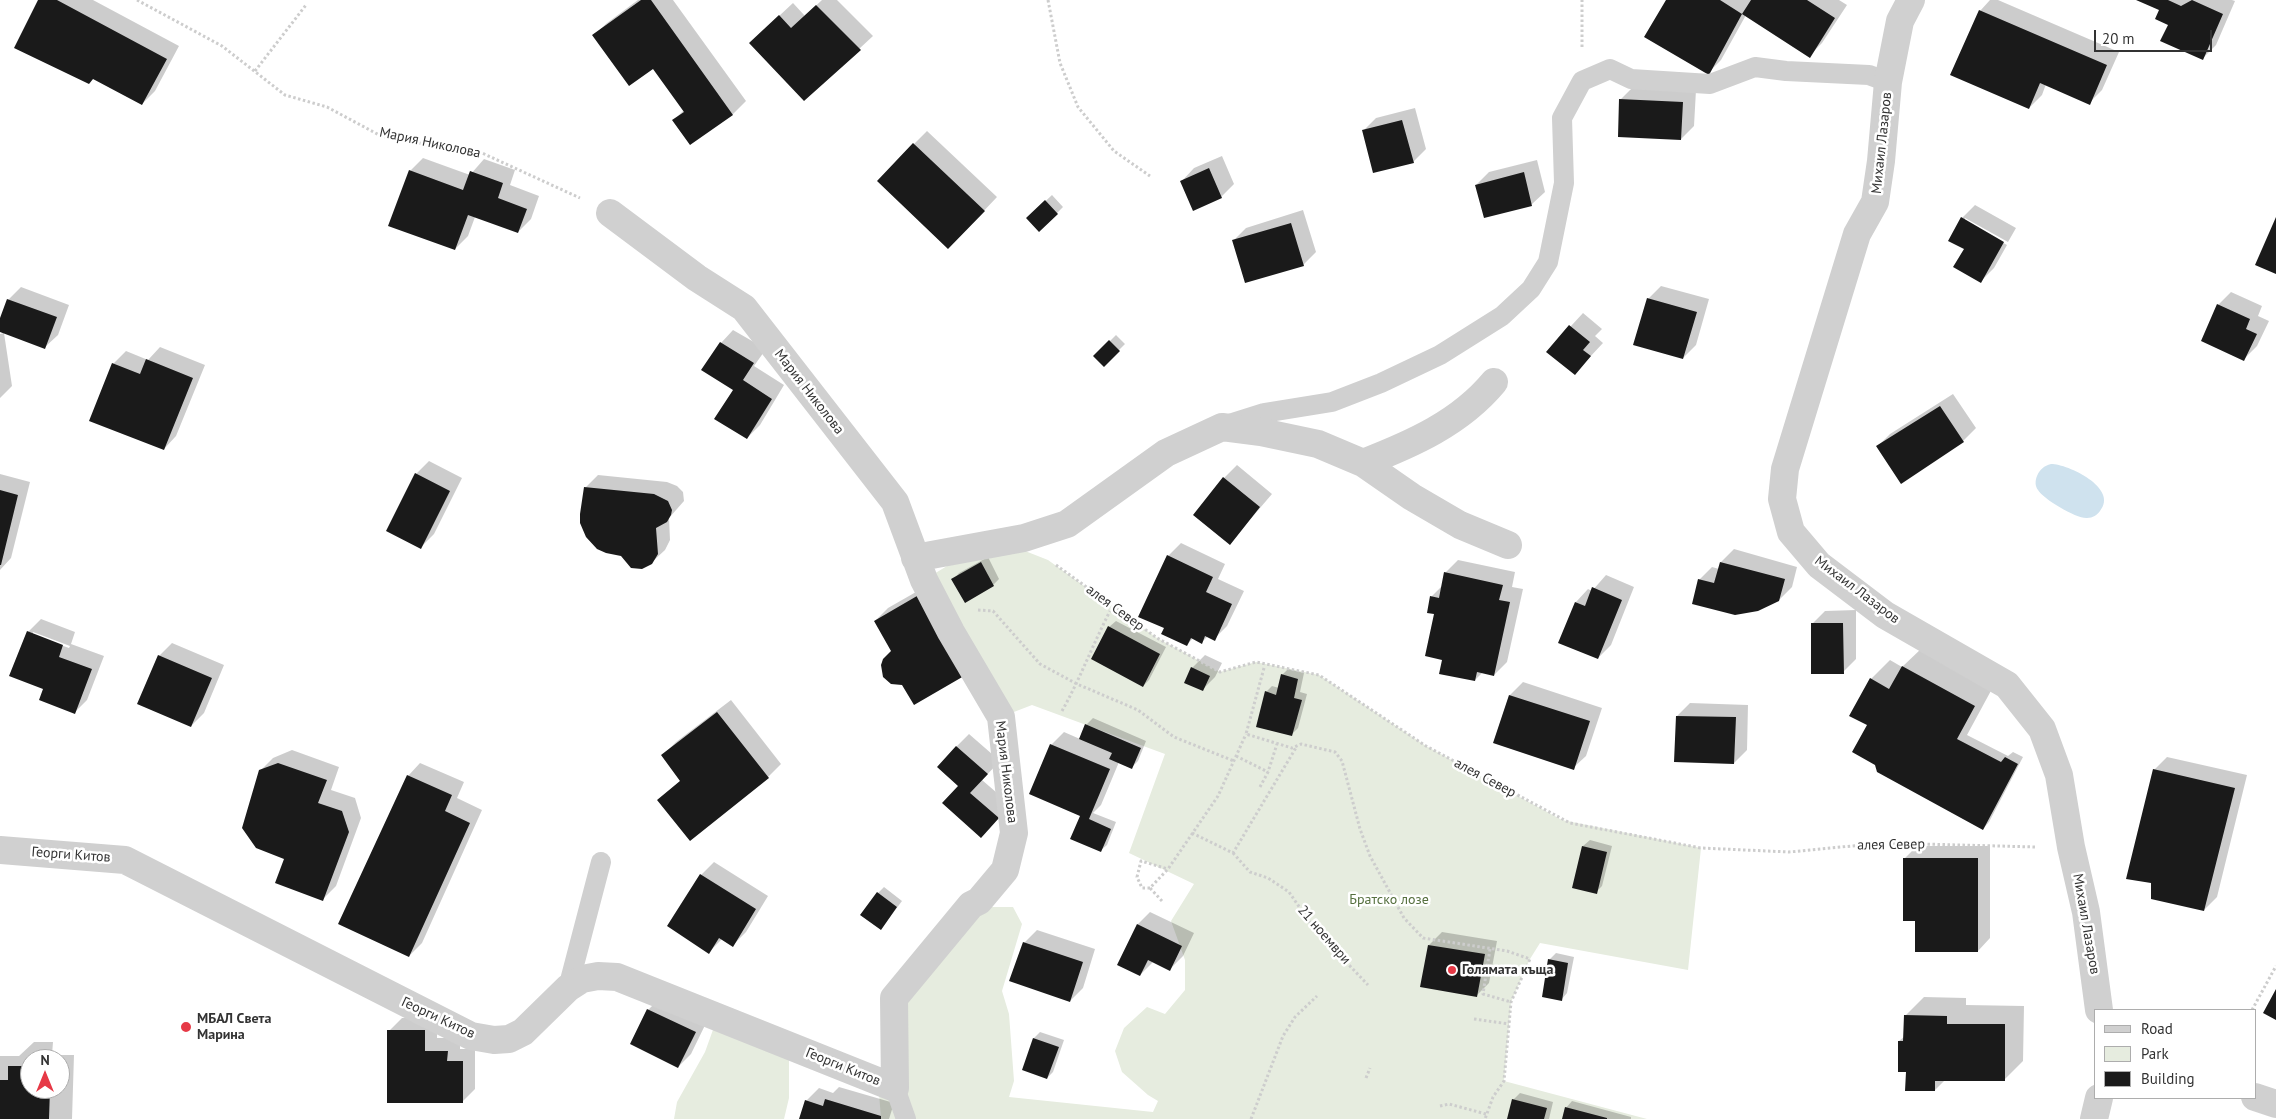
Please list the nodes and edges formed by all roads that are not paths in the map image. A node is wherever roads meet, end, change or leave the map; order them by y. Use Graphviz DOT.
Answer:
graph roads {
  1 [pos="1911,0"];
  2 [pos="1888,82"];
  3 [pos="610,213"];
  4 [pos="1494,382"];
  5 [pos="1222,427"];
  6 [pos="1363,464"];
  7 [pos="1508,545"];
  8 [pos="915,558"];
  9 [pos="0,850"];
  10 [pos="601,862"];
  11 [pos="568,988"];
  12 [pos="2099,1009"];
  13 [pos="895,1088"];
  14 [pos="2256,1097"];
  15 [pos="2099,1099"];
  16 [pos="2276,1104"];
  17 [pos="906,1119"];
  18 [pos="2094,1119"];
  1 -- 2 [label="street, Михаил Лазаров"];
  2 -- 5 [label="lane"];
  2 -- 12 [label="street, Михаил Лазаров"];
  3 -- 8 [label="street, Мария Николова"];
  4 -- 6 [label="street"];
  5 -- 6 [label="street"];
  5 -- 8 [label="street"];
  6 -- 7 [label="street"];
  8 -- 13 [label="street, Мария Николова"];
  9 -- 11 [label="street, Георги Китов"];
  10 -- 11 [label="lane"];
  11 -- 13 [label="street, Георги Китов"];
  13 -- 17 [label="lane"];
  14 -- 16 [label="street"];
  15 -- 18 [label="street"];
}
